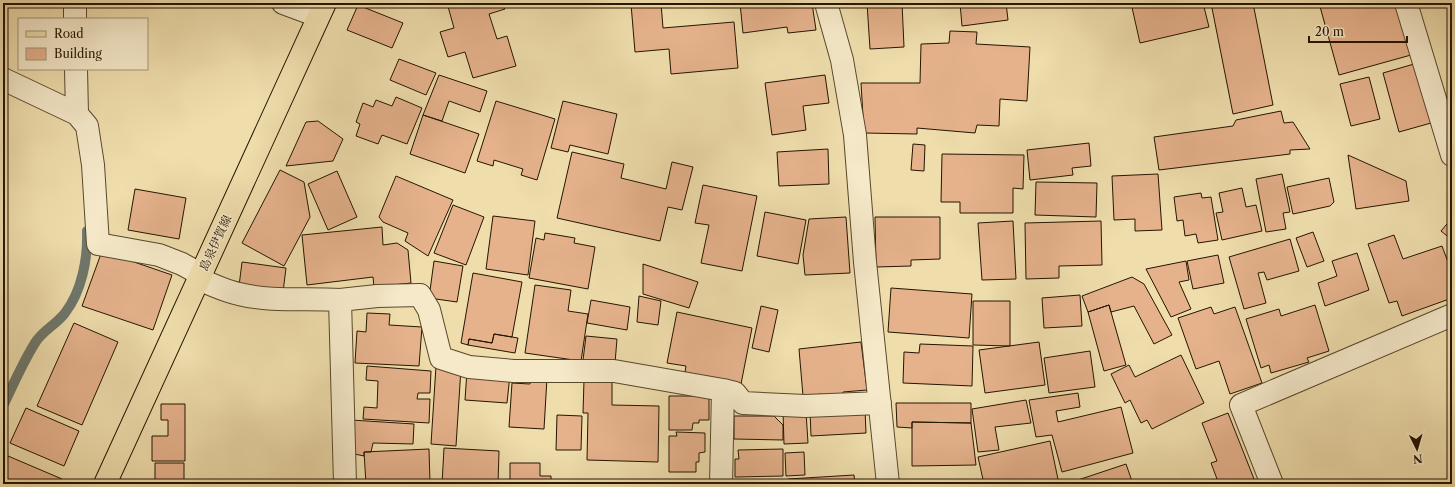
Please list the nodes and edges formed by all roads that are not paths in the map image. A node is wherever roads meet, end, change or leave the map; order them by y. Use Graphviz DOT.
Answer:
graph roads {
  1 [pos="75,3"];
  2 [pos="283,3"];
  3 [pos="826,3"];
  4 [pos="1406,3"];
  5 [pos="321,10"];
  6 [pos="75,18"];
  7 [pos="76,70"];
  8 [pos="3,79"];
  9 [pos="77,114"];
  10 [pos="1452,154"];
  11 [pos="199,276"];
  12 [pos="340,300"];
  13 [pos="1452,315"];
  14 [pos="723,390"];
  15 [pos="880,403"];
  16 [pos="105,484"];
  17 [pos="345,484"];
  18 [pos="721,484"];
  19 [pos="888,484"];
  20 [pos="1272,484"];
  1 -- 6 [label="street"];
  2 -- 5 [label="street"];
  3 -- 15 [label="street"];
  4 -- 10 [label="street"];
  5 -- 11 [label="main road, 島泉伊賀線"];
  7 -- 9 [label="street"];
  8 -- 9 [label="street"];
  9 -- 11 [label="street"];
  11 -- 12 [label="street"];
  11 -- 16 [label="main road, 島泉伊賀線"];
  12 -- 14 [label="street"];
  12 -- 17 [label="street"];
  13 -- 20 [label="street"];
  14 -- 15 [label="street"];
  14 -- 18 [label="street"];
  15 -- 19 [label="street"];
}
